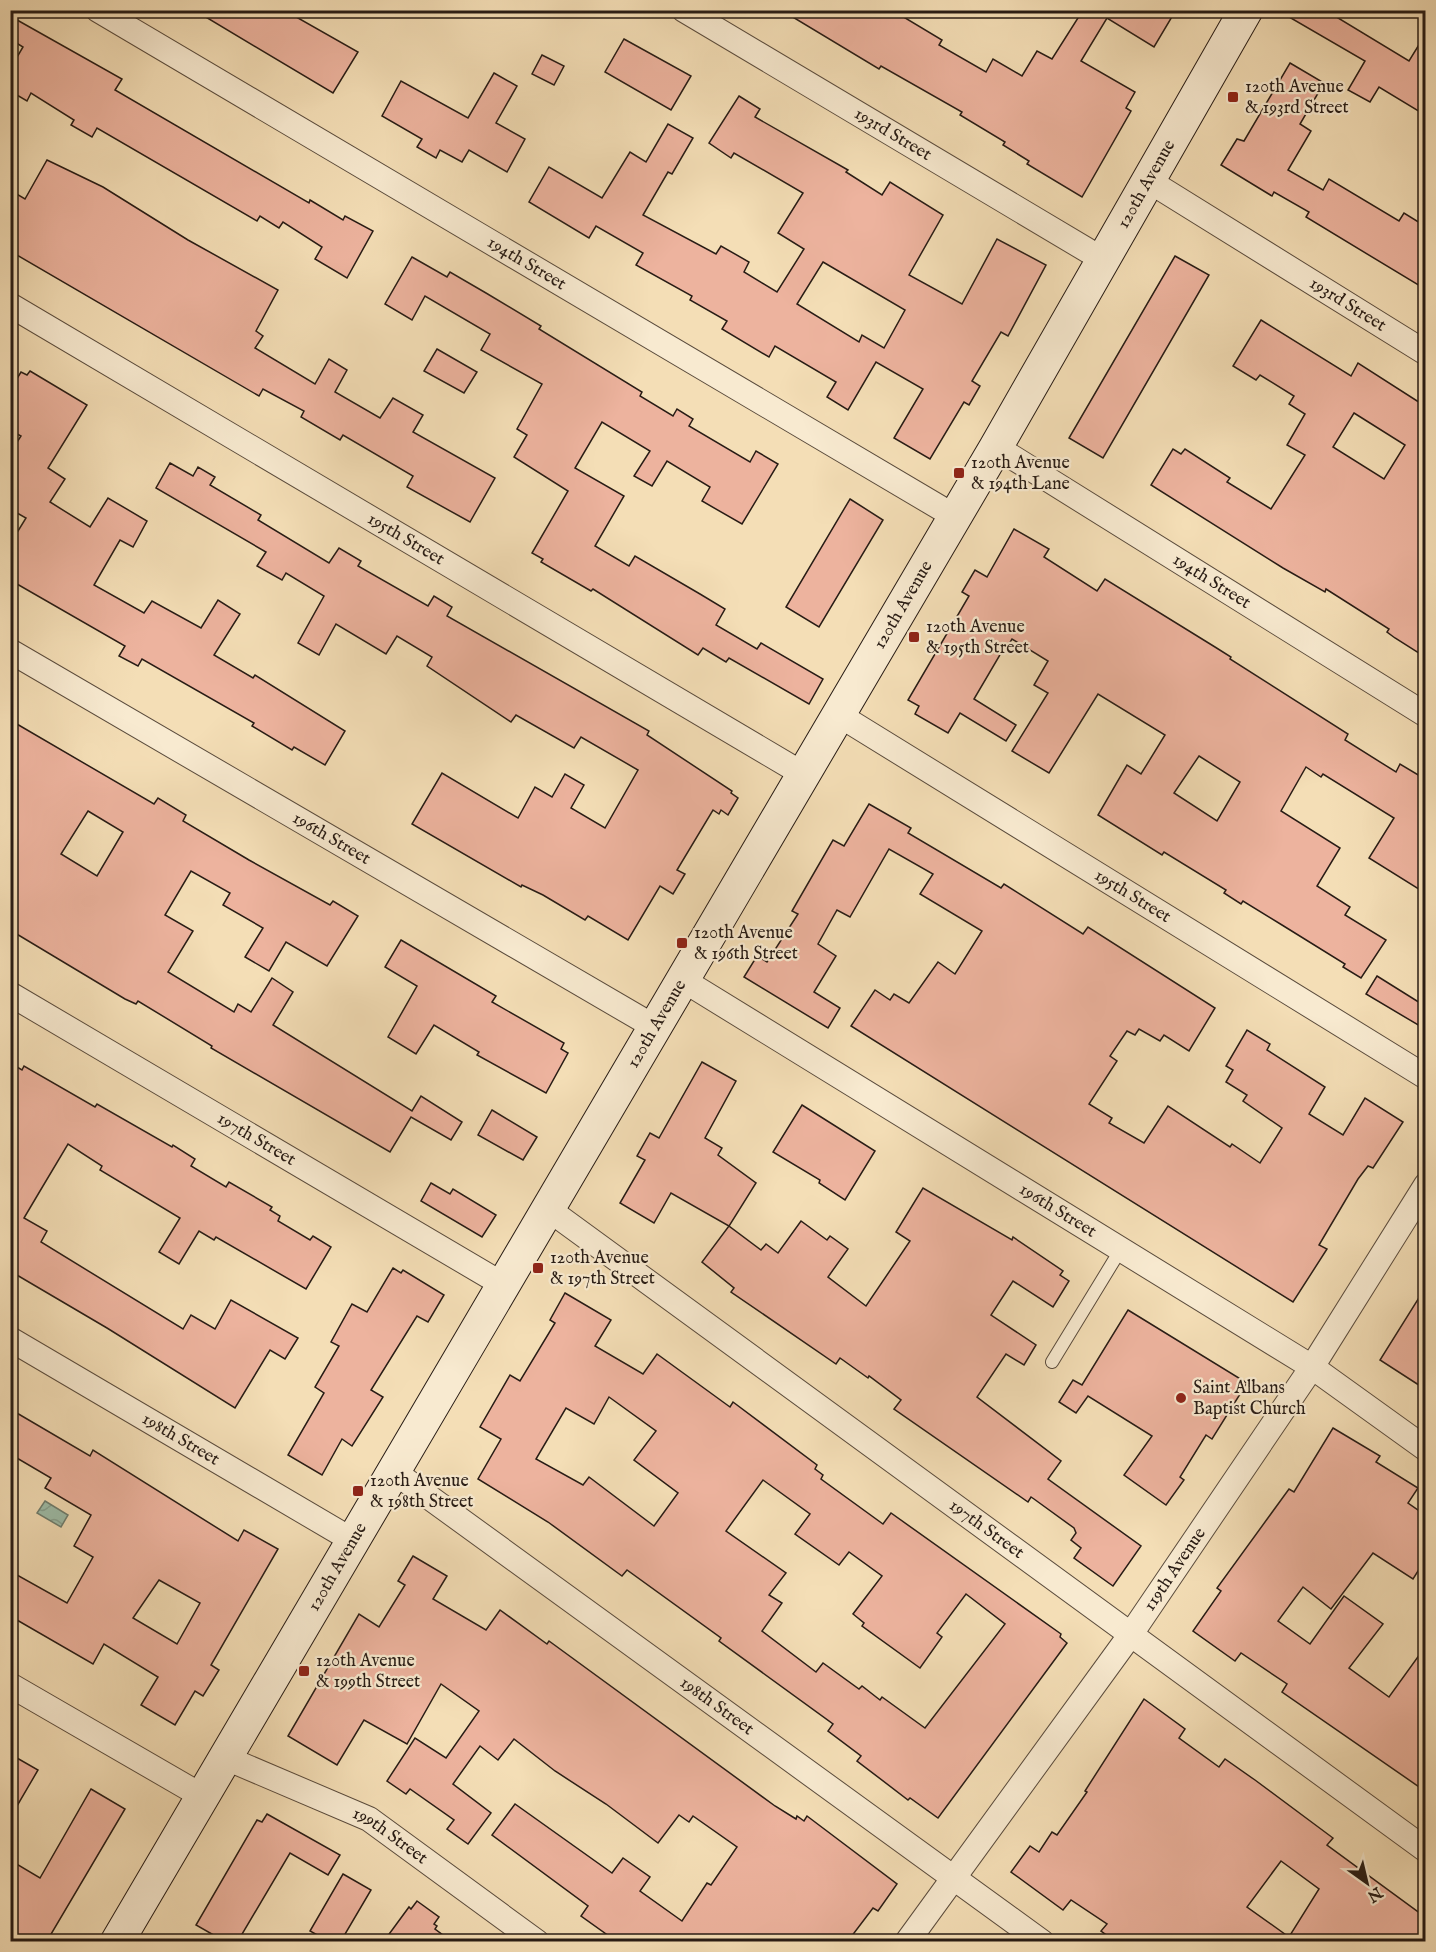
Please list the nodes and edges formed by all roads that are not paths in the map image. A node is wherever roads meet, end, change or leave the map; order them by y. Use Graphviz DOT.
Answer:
graph roads {
  1 [pos="98,10"];
  2 [pos="684,10"];
  3 [pos="1246,10"];
  4 [pos="1149,181"];
  5 [pos="1102,259"];
  6 [pos="10,305"];
  7 [pos="1425,353"];
  8 [pos="996,447"];
  9 [pos="954,516"];
  10 [pos="10,651"];
  11 [pos="838,715"];
  12 [pos="1425,715"];
  13 [pos="803,774"];
  14 [pos="683,980"];
  15 [pos="10,994"];
  16 [pos="653,1026"];
  17 [pos="1425,1077"];
  18 [pos="1425,1185"];
  19 [pos="548,1209"];
  20 [pos="1121,1249"];
  21 [pos="502,1284"];
  22 [pos="10,1339"];
  23 [pos="1052,1362"];
  24 [pos="1312,1367"];
  25 [pos="1425,1449"];
  26 [pos="393,1471"];
  27 [pos="352,1540"];
  28 [pos="1131,1634"];
  29 [pos="10,1685"];
  30 [pos="226,1758"];
  31 [pos="202,1796"];
  32 [pos="1425,1850"];
  33 [pos="954,1877"];
  34 [pos="117,1941"];
  35 [pos="537,1941"];
  36 [pos="907,1941"];
  37 [pos="1042,1941"];
  1 -- 9 [label="street, 194th Street"];
  2 -- 5 [label="street, 193rd Street"];
  3 -- 4 [label="street, 120th Avenue"];
  4 -- 5 [label="street, 120th Avenue"];
  4 -- 7 [label="street, 193rd Street"];
  5 -- 8 [label="street, 120th Avenue"];
  6 -- 13 [label="street, 195th Street"];
  8 -- 9 [label="street, 120th Avenue"];
  8 -- 12 [label="street, 194th Street"];
  9 -- 11 [label="street, 120th Avenue"];
  10 -- 16 [label="street, 196th Street"];
  11 -- 13 [label="street, 120th Avenue"];
  11 -- 17 [label="street, 195th Street"];
  13 -- 14 [label="street, 120th Avenue"];
  14 -- 16 [label="street, 120th Avenue"];
  14 -- 20 [label="street, 196th Street"];
  15 -- 21 [label="street, 197th Street"];
  16 -- 19 [label="street, 120th Avenue"];
  18 -- 24 [label="street, 119th Avenue"];
  19 -- 21 [label="street, 120th Avenue"];
  19 -- 28 [label="street, 197th Street"];
  20 -- 23 [label="lane"];
  20 -- 24 [label="street, 196th Street"];
  21 -- 26 [label="street, 120th Avenue"];
  22 -- 27 [label="street, 198th Street"];
  24 -- 25 [label="street, 196th Street"];
  24 -- 28 [label="street, 119th Avenue"];
  26 -- 27 [label="street, 120th Avenue"];
  26 -- 33 [label="street, 198th Street"];
  27 -- 30 [label="street, 120th Avenue"];
  28 -- 32 [label="street, 197th Street"];
  28 -- 33 [label="street, 119th Avenue"];
  29 -- 31 [label="street"];
  30 -- 31 [label="street, 120th Avenue"];
  30 -- 35 [label="street, 199th Street"];
  31 -- 34 [label="street, 120th Avenue"];
  33 -- 36 [label="street, 119th Avenue"];
  33 -- 37 [label="street, 198th Street"];
}
